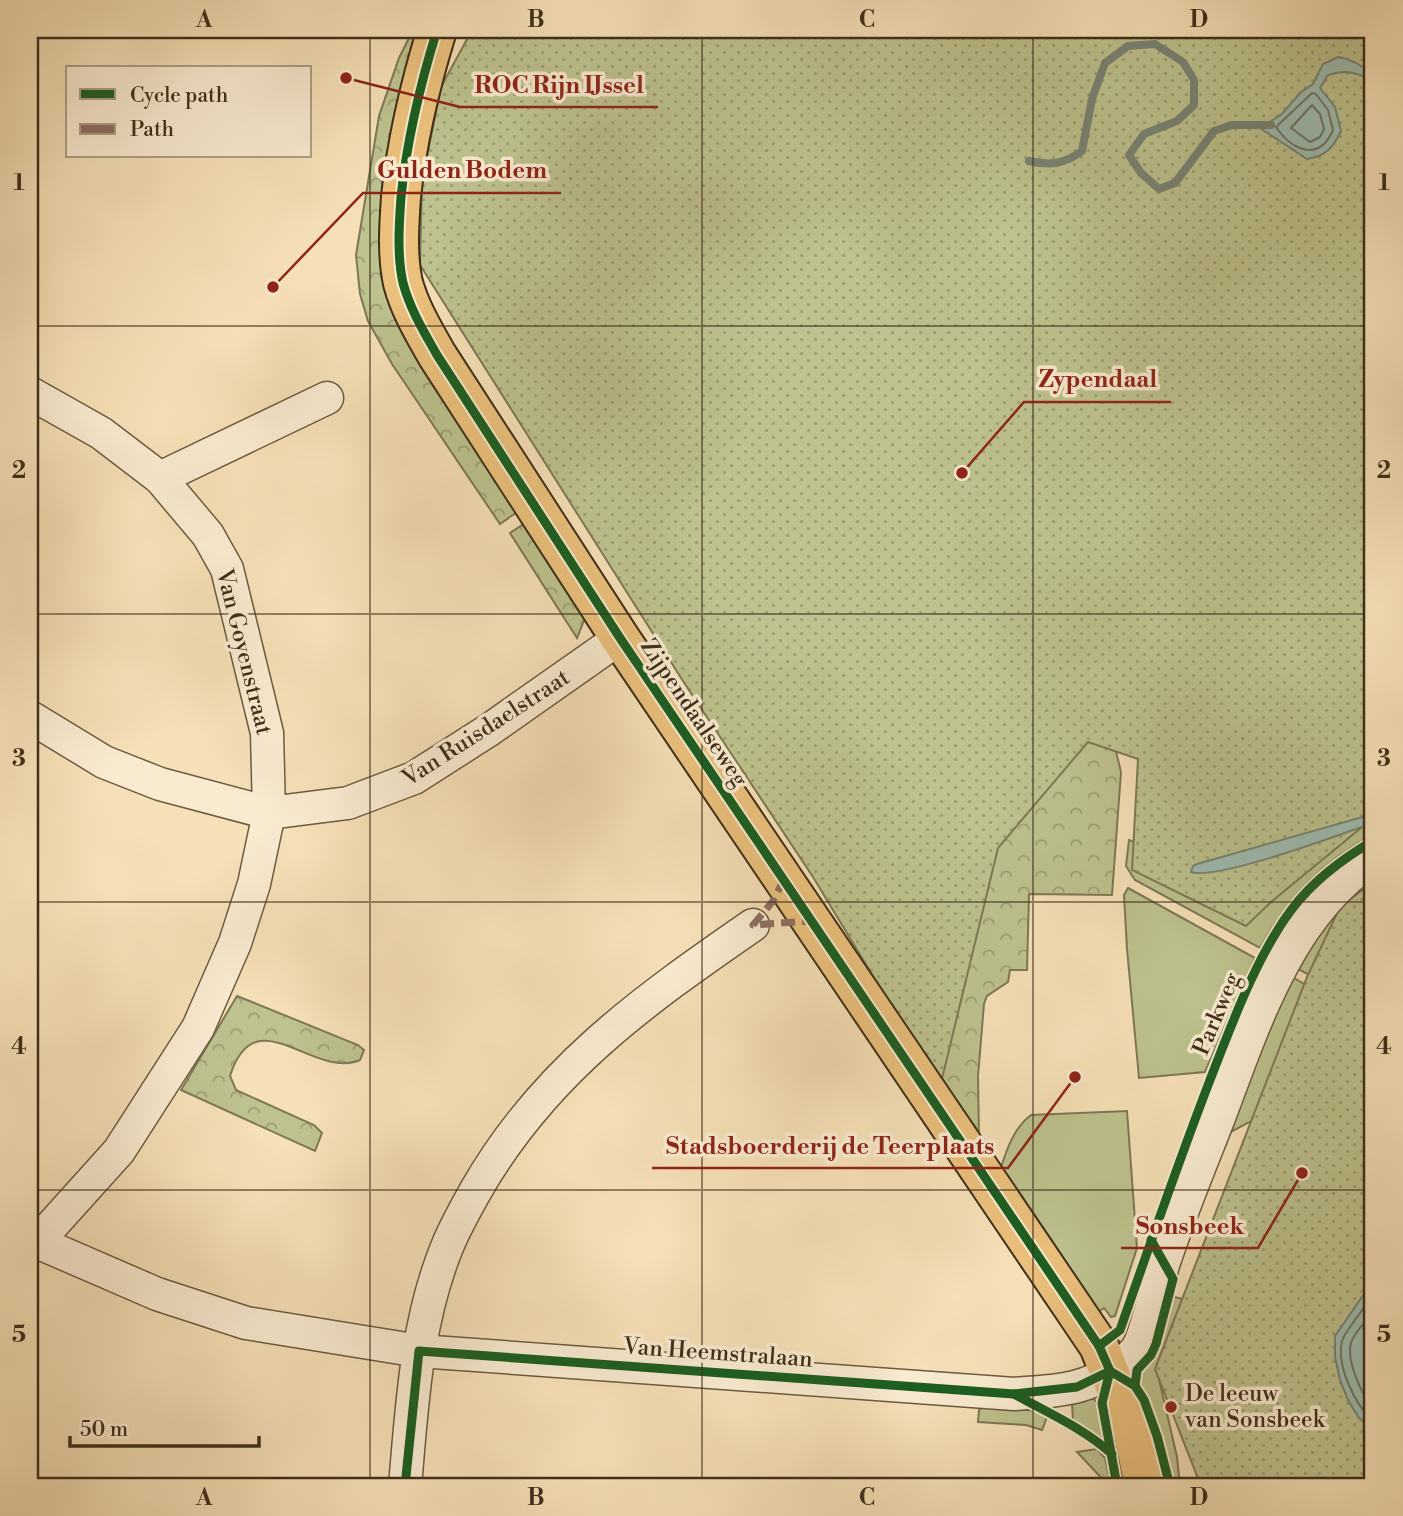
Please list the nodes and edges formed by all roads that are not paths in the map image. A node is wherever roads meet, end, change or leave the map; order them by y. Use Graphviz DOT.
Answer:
graph roads {
  1 [pos="437,30"];
  2 [pos="30,393"];
  3 [pos="327,398"];
  4 [pos="160,478"];
  5 [pos="621,638"];
  6 [pos="30,717"];
  7 [pos="269,813"];
  8 [pos="1373,859"];
  9 [pos="753,925"];
  10 [pos="33,1240"];
  11 [pos="419,1351"];
  12 [pos="1110,1371"];
  13 [pos="405,1486"];
  14 [pos="1144,1486"];
  1 -- 5 [label="main road, Zijpendaalseweg"];
  2 -- 4 [label="street, Van Goyenstraat"];
  3 -- 4 [label="street"];
  4 -- 7 [label="street, Van Goyenstraat"];
  5 -- 7 [label="street, Van Ruisdaelstraat"];
  5 -- 12 [label="main road, Zijpendaalseweg"];
  6 -- 7 [label="street, Van Ruisdaelstraat"];
  7 -- 10 [label="street, Van Goyenstraat"];
  8 -- 12 [label="street, Parkweg"];
  9 -- 11 [label="street"];
  10 -- 11 [label="street, Van Heemstralaan"];
  11 -- 12 [label="street, Van Heemstralaan"];
  11 -- 13 [label="street"];
  12 -- 14 [label="main road, Zijpendaalseweg"];
}
